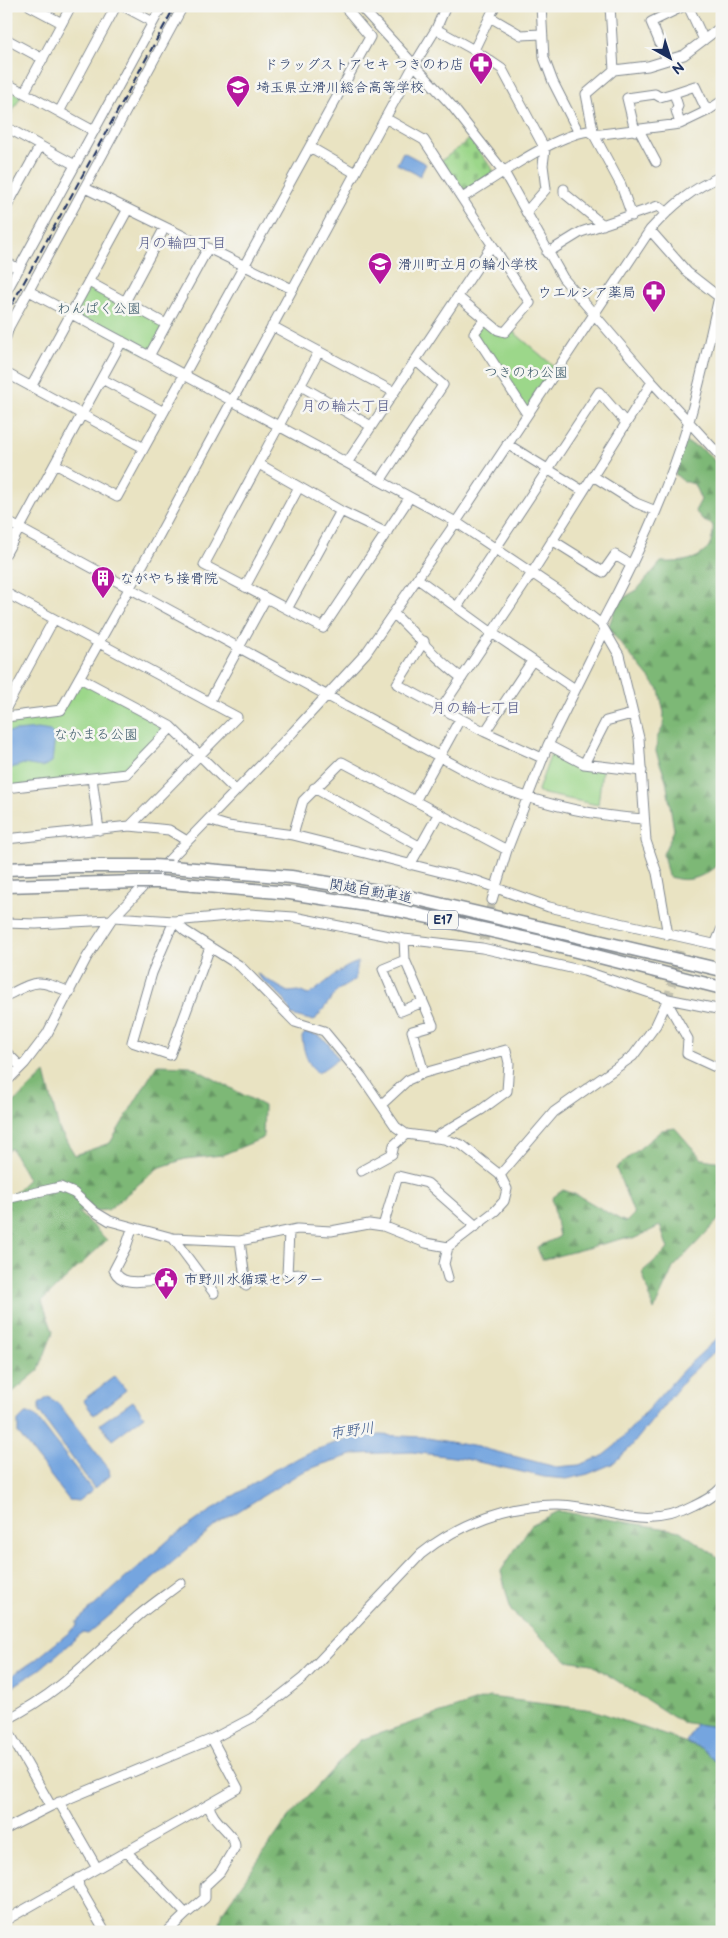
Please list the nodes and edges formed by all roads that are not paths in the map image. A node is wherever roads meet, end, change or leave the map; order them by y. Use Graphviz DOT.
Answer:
graph roads {
  1 [pos="30,6"];
  2 [pos="71,6"];
  3 [pos="116,6"];
  4 [pos="123,6"];
  5 [pos="162,6"];
  6 [pos="183,6"];
  7 [pos="344,6"];
  8 [pos="360,6"];
  9 [pos="376,6"];
  10 [pos="383,6"];
  11 [pos="495,6"];
  12 [pos="540,6"];
  13 [pos="610,6"];
  14 [pos="686,6"];
  15 [pos="445,7"];
  16 [pos="490,17"];
  17 [pos="153,22"];
  18 [pos="62,23"];
  19 [pos="722,26"];
  20 [pos="436,29"];
  21 [pos="542,34"];
  22 [pos="6,39"];
  23 [pos="704,40"];
  24 [pos="474,50"];
  25 [pos="43,59"];
  26 [pos="667,60"];
  27 [pos="414,65"];
  28 [pos="614,70"];
  29 [pos="6,83"];
  30 [pos="24,93"];
  31 [pos="674,93"];
  32 [pos="719,103"];
  33 [pos="707,111"];
  34 [pos="59,112"];
  35 [pos="722,113"];
  36 [pos="385,118"];
  37 [pos="680,124"];
  38 [pos="6,127"];
  39 [pos="94,131"];
  40 [pos="637,131"];
  41 [pos="579,133"];
  42 [pos="594,135"];
  43 [pos="40,146"];
  44 [pos="310,147"];
  45 [pos="545,149"];
  46 [pos="656,162"];
  47 [pos="76,165"];
  48 [pos="504,172"];
  49 [pos="356,173"];
  50 [pos="722,176"];
  51 [pos="85,188"];
  52 [pos="564,189"];
  53 [pos="462,198"];
  54 [pos="6,208"];
  55 [pos="128,209"];
  56 [pos="526,212"];
  57 [pos="666,212"];
  58 [pos="632,216"];
  59 [pos="603,225"];
  60 [pos="165,227"];
  61 [pos="650,230"];
  62 [pos="492,245"];
  63 [pos="208,248"];
  64 [pos="547,253"];
  65 [pos="6,262"];
  66 [pos="245,266"];
  67 [pos="19,269"];
  68 [pos="89,282"];
  69 [pos="722,283"];
  70 [pos="292,289"];
  71 [pos="29,291"];
  72 [pos="6,292"];
  73 [pos="458,297"];
  74 [pos="719,297"];
  75 [pos="125,302"];
  76 [pos="71,314"];
  77 [pos="592,315"];
  78 [pos="485,320"];
  79 [pos="166,324"];
  80 [pos="272,326"];
  81 [pos="6,337"];
  82 [pos="122,341"];
  83 [pos="319,352"];
  84 [pos="149,356"];
  85 [pos="415,360"];
  86 [pos="6,373"];
  87 [pos="184,375"];
  88 [pos="102,379"];
  89 [pos="652,382"];
  90 [pos="300,386"];
  91 [pos="32,387"];
  92 [pos="394,392"];
  93 [pos="232,400"];
  94 [pos="164,412"];
  95 [pos="82,414"];
  96 [pos="527,414"];
  97 [pos="689,422"];
  98 [pos="626,423"];
  99 [pos="279,426"];
  100 [pos="372,426"];
  101 [pos="508,444"];
  102 [pos="144,448"];
  103 [pos="722,458"];
  104 [pos="347,463"];
  105 [pos="55,464"];
  106 [pos="258,464"];
  107 [pos="548,469"];
  108 [pos="593,476"];
  109 [pos="380,481"];
  110 [pos="299,487"];
  111 [pos="583,491"];
  112 [pos="410,497"];
  113 [pos="341,510"];
  114 [pos="656,511"];
  115 [pos="6,521"];
  116 [pos="456,522"];
  117 [pos="20,529"];
  118 [pos="387,533"];
  119 [pos="552,540"];
  120 [pos="496,549"];
  121 [pos="6,553"];
  122 [pos="632,565"];
  123 [pos="532,573"];
  124 [pos="418,578"];
  125 [pos="245,587"];
  126 [pos="130,588"];
  127 [pos="6,593"];
  128 [pos="266,598"];
  129 [pos="457,607"];
  130 [pos="287,609"];
  131 [pos="394,614"];
  132 [pos="54,619"];
  133 [pos="603,628"];
  134 [pos="492,633"];
  135 [pos="424,641"];
  136 [pos="99,643"];
  137 [pos="239,648"];
  138 [pos="532,661"];
  139 [pos="80,678"];
  140 [pos="462,678"];
  141 [pos="575,689"];
  142 [pos="327,696"];
  143 [pos="209,702"];
  144 [pos="6,708"];
  145 [pos="441,709"];
  146 [pos="632,714"];
  147 [pos="6,717"];
  148 [pos="460,719"];
  149 [pos="171,728"];
  150 [pos="485,732"];
  151 [pos="548,745"];
  152 [pos="200,755"];
  153 [pos="439,758"];
  154 [pos="542,758"];
  155 [pos="584,764"];
  156 [pos="642,770"];
  157 [pos="92,778"];
  158 [pos="6,788"];
  159 [pos="314,788"];
  160 [pos="236,791"];
  161 [pos="526,798"];
  162 [pos="416,801"];
  163 [pos="439,813"];
  164 [pos="644,818"];
  165 [pos="208,820"];
  166 [pos="130,826"];
  167 [pos="99,830"];
  168 [pos="293,835"];
  169 [pos="6,839"];
  170 [pos="187,841"];
  171 [pos="419,846"];
  172 [pos="507,850"];
  173 [pos="410,865"];
  174 [pos="6,869"];
  175 [pos="6,886"];
  176 [pos="495,888"];
  177 [pos="492,900"];
  178 [pos="113,918"];
  179 [pos="174,921"];
  180 [pos="6,923"];
  181 [pos="722,928"];
  182 [pos="668,935"];
  183 [pos="682,938"];
  184 [pos="404,939"];
  185 [pos="719,946"];
  186 [pos="210,947"];
  187 [pos="680,948"];
  188 [pos="404,960"];
  189 [pos="722,970"];
  190 [pos="722,988"];
  191 [pos="70,992"];
  192 [pos="6,996"];
  193 [pos="667,1001"];
  194 [pos="423,1002"];
  195 [pos="722,1010"];
  196 [pos="6,1052"];
  197 [pos="21,1067"];
  198 [pos="722,1070"];
  199 [pos="424,1073"];
  200 [pos="6,1082"];
  201 [pos="381,1105"];
  202 [pos="406,1134"];
  203 [pos="434,1138"];
  204 [pos="361,1171"];
  205 [pos="500,1175"];
  206 [pos="6,1199"];
  207 [pos="382,1226"];
  208 [pos="476,1226"];
  209 [pos="132,1228"];
  210 [pos="289,1232"];
  211 [pos="173,1238"];
  212 [pos="240,1241"];
  213 [pos="448,1247"];
  214 [pos="302,1274"];
  215 [pos="448,1278"];
  216 [pos="162,1280"];
  217 [pos="246,1286"];
  218 [pos="214,1293"];
  219 [pos="722,1487"];
  220 [pos="181,1583"];
  221 [pos="6,1720"];
  222 [pos="6,1727"];
  223 [pos="212,1740"];
  224 [pos="55,1804"];
  225 [pos="209,1804"];
  226 [pos="6,1829"];
  227 [pos="126,1851"];
  228 [pos="97,1868"];
  229 [pos="78,1878"];
  230 [pos="186,1914"];
  231 [pos="6,1920"];
  232 [pos="105,1932"];
  233 [pos="168,1932"];
  1 -- 18 [label="street"];
  2 -- 18 [label="street"];
  3 -- 34 [label="street"];
  4 -- 17 [label="street"];
  5 -- 17 [label="street"];
  6 -- 51 [label="street"];
  7 -- 44 [label="street"];
  8 -- 27 [label="street"];
  9 -- 10 [label="street"];
  11 -- 16 [label="street"];
  12 -- 21 [label="street"];
  13 -- 28 [label="street"];
  14 -- 23 [label="street"];
  14 -- 26 [label="street"];
  15 -- 20 [label="street"];
  16 -- 21 [label="street"];
  16 -- 24 [label="street"];
  17 -- 39 [label="street"];
  18 -- 25 [label="street"];
  19 -- 23 [label="street"];
  20 -- 24 [label="street"];
  20 -- 27 [label="street"];
  21 -- 41 [label="street"];
  22 -- 25 [label="street"];
  23 -- 26 [label="street"];
  24 -- 45 [label="street"];
  25 -- 30 [label="street"];
  26 -- 28 [label="street"];
  27 -- 36 [label="street"];
  27 -- 48 [label="street"];
  28 -- 42 [label="street"];
  29 -- 30 [label="street"];
  30 -- 34 [label="street"];
  31 -- 33 [label="street"];
  31 -- 37 [label="street"];
  31 -- 40 [label="street"];
  32 -- 33 [label="street"];
  32 -- 35 [label="street"];
  33 -- 37 [label="street"];
  34 -- 39 [label="street"];
  36 -- 49 [label="street"];
  36 -- 53 [label="street"];
  37 -- 40 [label="street"];
  38 -- 43 [label="street"];
  39 -- 47 [label="street"];
  40 -- 42 [label="street"];
  40 -- 46 [label="street"];
  41 -- 42 [label="street"];
  41 -- 45 [label="street"];
  42 -- 58 [label="street"];
  43 -- 47 [label="street"];
  43 -- 54 [label="street"];
  44 -- 49 [label="street"];
  44 -- 66 [label="street"];
  45 -- 48 [label="street"];
  45 -- 56 [label="street"];
  47 -- 67 [label="street"];
  48 -- 53 [label="street"];
  48 -- 56 [label="street"];
  49 -- 70 [label="street"];
  50 -- 57 [label="street"];
  51 -- 55 [label="street"];
  51 -- 71 [label="street"];
  52 -- 59 [label="street"];
  53 -- 62 [label="street"];
  55 -- 60 [label="street"];
  55 -- 68 [label="street"];
  56 -- 64 [label="street"];
  57 -- 58 [label="street"];
  57 -- 61 [label="street"];
  58 -- 59 [label="street"];
  59 -- 64 [label="street"];
  60 -- 63 [label="street"];
  60 -- 75 [label="street"];
  61 -- 74 [label="street"];
  61 -- 77 [label="street"];
  62 -- 73 [label="street"];
  62 -- 78 [label="street"];
  63 -- 66 [label="street"];
  63 -- 79 [label="street"];
  64 -- 77 [label="street"];
  65 -- 67 [label="street"];
  66 -- 70 [label="street"];
  66 -- 87 [label="street"];
  67 -- 72 [label="street"];
  68 -- 75 [label="street"];
  68 -- 76 [label="street"];
  69 -- 74 [label="street"];
  70 -- 80 [label="street"];
  71 -- 76 [label="street"];
  71 -- 81 [label="street"];
  73 -- 78 [label="street"];
  73 -- 85 [label="street"];
  74 -- 97 [label="street"];
  75 -- 79 [label="street"];
  76 -- 82 [label="street"];
  76 -- 91 [label="street"];
  77 -- 89 [label="street"];
  77 -- 96 [label="street"];
  78 -- 96 [label="street"];
  79 -- 84 [label="street"];
  80 -- 83 [label="street"];
  80 -- 93 [label="street"];
  82 -- 84 [label="street"];
  82 -- 88 [label="street"];
  83 -- 90 [label="street"];
  83 -- 92 [label="street"];
  84 -- 87 [label="street"];
  85 -- 92 [label="street"];
  85 -- 109 [label="street"];
  86 -- 91 [label="street"];
  87 -- 93 [label="street"];
  87 -- 94 [label="street"];
  88 -- 94 [label="street"];
  88 -- 95 [label="street"];
  89 -- 97 [label="street"];
  89 -- 98 [label="street"];
  90 -- 99 [label="street"];
  90 -- 100 [label="street"];
  91 -- 95 [label="street"];
  92 -- 100 [label="street"];
  93 -- 99 [label="street"];
  93 -- 126 [label="street"];
  94 -- 102 [label="street"];
  95 -- 102 [label="street"];
  95 -- 105 [label="street"];
  96 -- 101 [label="street"];
  97 -- 103 [label="street"];
  97 -- 114 [label="street"];
  98 -- 107 [label="street"];
  98 -- 108 [label="street"];
  99 -- 104 [label="street"];
  99 -- 106 [label="street"];
  100 -- 104 [label="street"];
  101 -- 107 [label="street"];
  101 -- 116 [label="street"];
  102 -- 105 [label="street"];
  104 -- 109 [label="street"];
  105 -- 117 [label="street"];
  106 -- 110 [label="street"];
  106 -- 125 [label="street"];
  107 -- 111 [label="street"];
  107 -- 120 [label="street"];
  108 -- 111 [label="street"];
  108 -- 114 [label="street"];
  109 -- 112 [label="street"];
  110 -- 113 [label="street"];
  110 -- 125 [label="street"];
  111 -- 119 [label="street"];
  112 -- 116 [label="street"];
  112 -- 118 [label="street"];
  113 -- 118 [label="street"];
  113 -- 130 [label="street"];
  114 -- 122 [label="street"];
  115 -- 117 [label="street"];
  116 -- 120 [label="street"];
  116 -- 124 [label="street"];
  117 -- 121 [label="street"];
  117 -- 126 [label="street"];
  118 -- 130 [label="street"];
  119 -- 122 [label="street"];
  119 -- 123 [label="street"];
  120 -- 123 [label="street"];
  120 -- 129 [label="street"];
  122 -- 133 [label="street"];
  123 -- 133 [label="street"];
  123 -- 134 [label="street"];
  124 -- 129 [label="street"];
  124 -- 131 [label="street"];
  125 -- 128 [label="street"];
  126 -- 136 [label="street"];
  126 -- 137 [label="street"];
  127 -- 132 [label="street"];
  128 -- 130 [label="street"];
  128 -- 137 [label="street"];
  129 -- 134 [label="street"];
  131 -- 135 [label="street"];
  131 -- 142 [label="street"];
  132 -- 136 [label="street"];
  132 -- 144 [label="street"];
  133 -- 141 [label="street"];
  133 -- 146 [label="street"];
  134 -- 138 [label="street"];
  134 -- 140 [label="street"];
  135 -- 140 [label="street"];
  135 -- 145 [label="street"];
  136 -- 139 [label="street"];
  136 -- 143 [label="street"];
  137 -- 142 [label="street"];
  137 -- 143 [label="street"];
  138 -- 141 [label="street"];
  138 -- 150 [label="street"];
  139 -- 147 [label="street"];
  139 -- 149 [label="street"];
  140 -- 145 [label="street"];
  141 -- 151 [label="street"];
  142 -- 153 [label="street"];
  142 -- 160 [label="street"];
  143 -- 152 [label="street"];
  145 -- 148 [label="street"];
  146 -- 155 [label="street"];
  146 -- 156 [label="street"];
  148 -- 150 [label="street"];
  148 -- 153 [label="street"];
  149 -- 152 [label="street"];
  149 -- 157 [label="street"];
  150 -- 154 [label="street"];
  151 -- 154 [label="street"];
  151 -- 155 [label="street"];
  152 -- 160 [label="street"];
  152 -- 166 [label="street"];
  153 -- 161 [label="street"];
  153 -- 162 [label="street"];
  154 -- 161 [label="street"];
  155 -- 156 [label="street"];
  156 -- 164 [label="street"];
  157 -- 158 [label="street"];
  157 -- 167 [label="street"];
  159 -- 162 [label="street"];
  159 -- 168 [label="street"];
  159 -- 171 [label="street"];
  160 -- 165 [label="street"];
  161 -- 164 [label="street"];
  161 -- 172 [label="street"];
  162 -- 163 [label="street"];
  163 -- 171 [label="street"];
  163 -- 172 [label="street"];
  164 -- 182 [label="street"];
  165 -- 168 [label="street"];
  165 -- 170 [label="street"];
  166 -- 167 [label="street"];
  166 -- 170 [label="street"];
  167 -- 169 [label="street"];
  168 -- 173 [label="street"];
  170 -- 178 [label="street"];
  171 -- 173 [label="street"];
  172 -- 176 [label="street"];
  173 -- 176 [label="street"];
  174 -- 189 [label="highway, 関越自動車道 / E17, bridge"];
  175 -- 190 [label="highway, 関越自動車道 / E17, bridge"];
  176 -- 177 [label="street"];
  176 -- 182 [label="street"];
  178 -- 179 [label="street"];
  178 -- 180 [label="street"];
  178 -- 191 [label="street"];
  179 -- 184 [label="street"];
  179 -- 186 [label="street"];
  179 -- 186 [label="street"];
  181 -- 185 [label="street"];
  182 -- 183 [label="street"];
  183 -- 185 [label="street"];
  183 -- 187 [label="street"];
  184 -- 188 [label="street"];
  184 -- 193 [label="street"];
  186 -- 201 [label="street"];
  188 -- 194 [label="street"];
  188 -- 194 [label="street"];
  191 -- 192 [label="street"];
  191 -- 197 [label="street"];
  193 -- 195 [label="street"];
  193 -- 198 [label="street"];
  193 -- 205 [label="street"];
  194 -- 199 [label="street"];
  196 -- 197 [label="street"];
  197 -- 200 [label="street"];
  199 -- 201 [label="street"];
  199 -- 203 [label="street"];
  201 -- 202 [label="street"];
  202 -- 203 [label="street"];
  202 -- 204 [label="street"];
  203 -- 205 [label="street"];
  205 -- 208 [label="street"];
  206 -- 209 [label="street"];
  207 -- 208 [label="street"];
  207 -- 210 [label="street"];
  207 -- 213 [label="street"];
  208 -- 213 [label="street"];
  209 -- 211 [label="street"];
  209 -- 216 [label="street"];
  210 -- 212 [label="street"];
  210 -- 214 [label="street"];
  211 -- 212 [label="street"];
  211 -- 218 [label="street"];
  212 -- 217 [label="street"];
  213 -- 215 [label="street"];
  219 -- 223 [label="street"];
  220 -- 221 [label="street"];
  222 -- 224 [label="street"];
  223 -- 224 [label="street"];
  223 -- 225 [label="street"];
  224 -- 226 [label="street"];
  224 -- 228 [label="street"];
  225 -- 227 [label="street"];
  225 -- 230 [label="street"];
  227 -- 228 [label="street"];
  227 -- 230 [label="street"];
  228 -- 229 [label="street"];
  229 -- 231 [label="street"];
  229 -- 232 [label="street"];
  230 -- 233 [label="street"];
}
